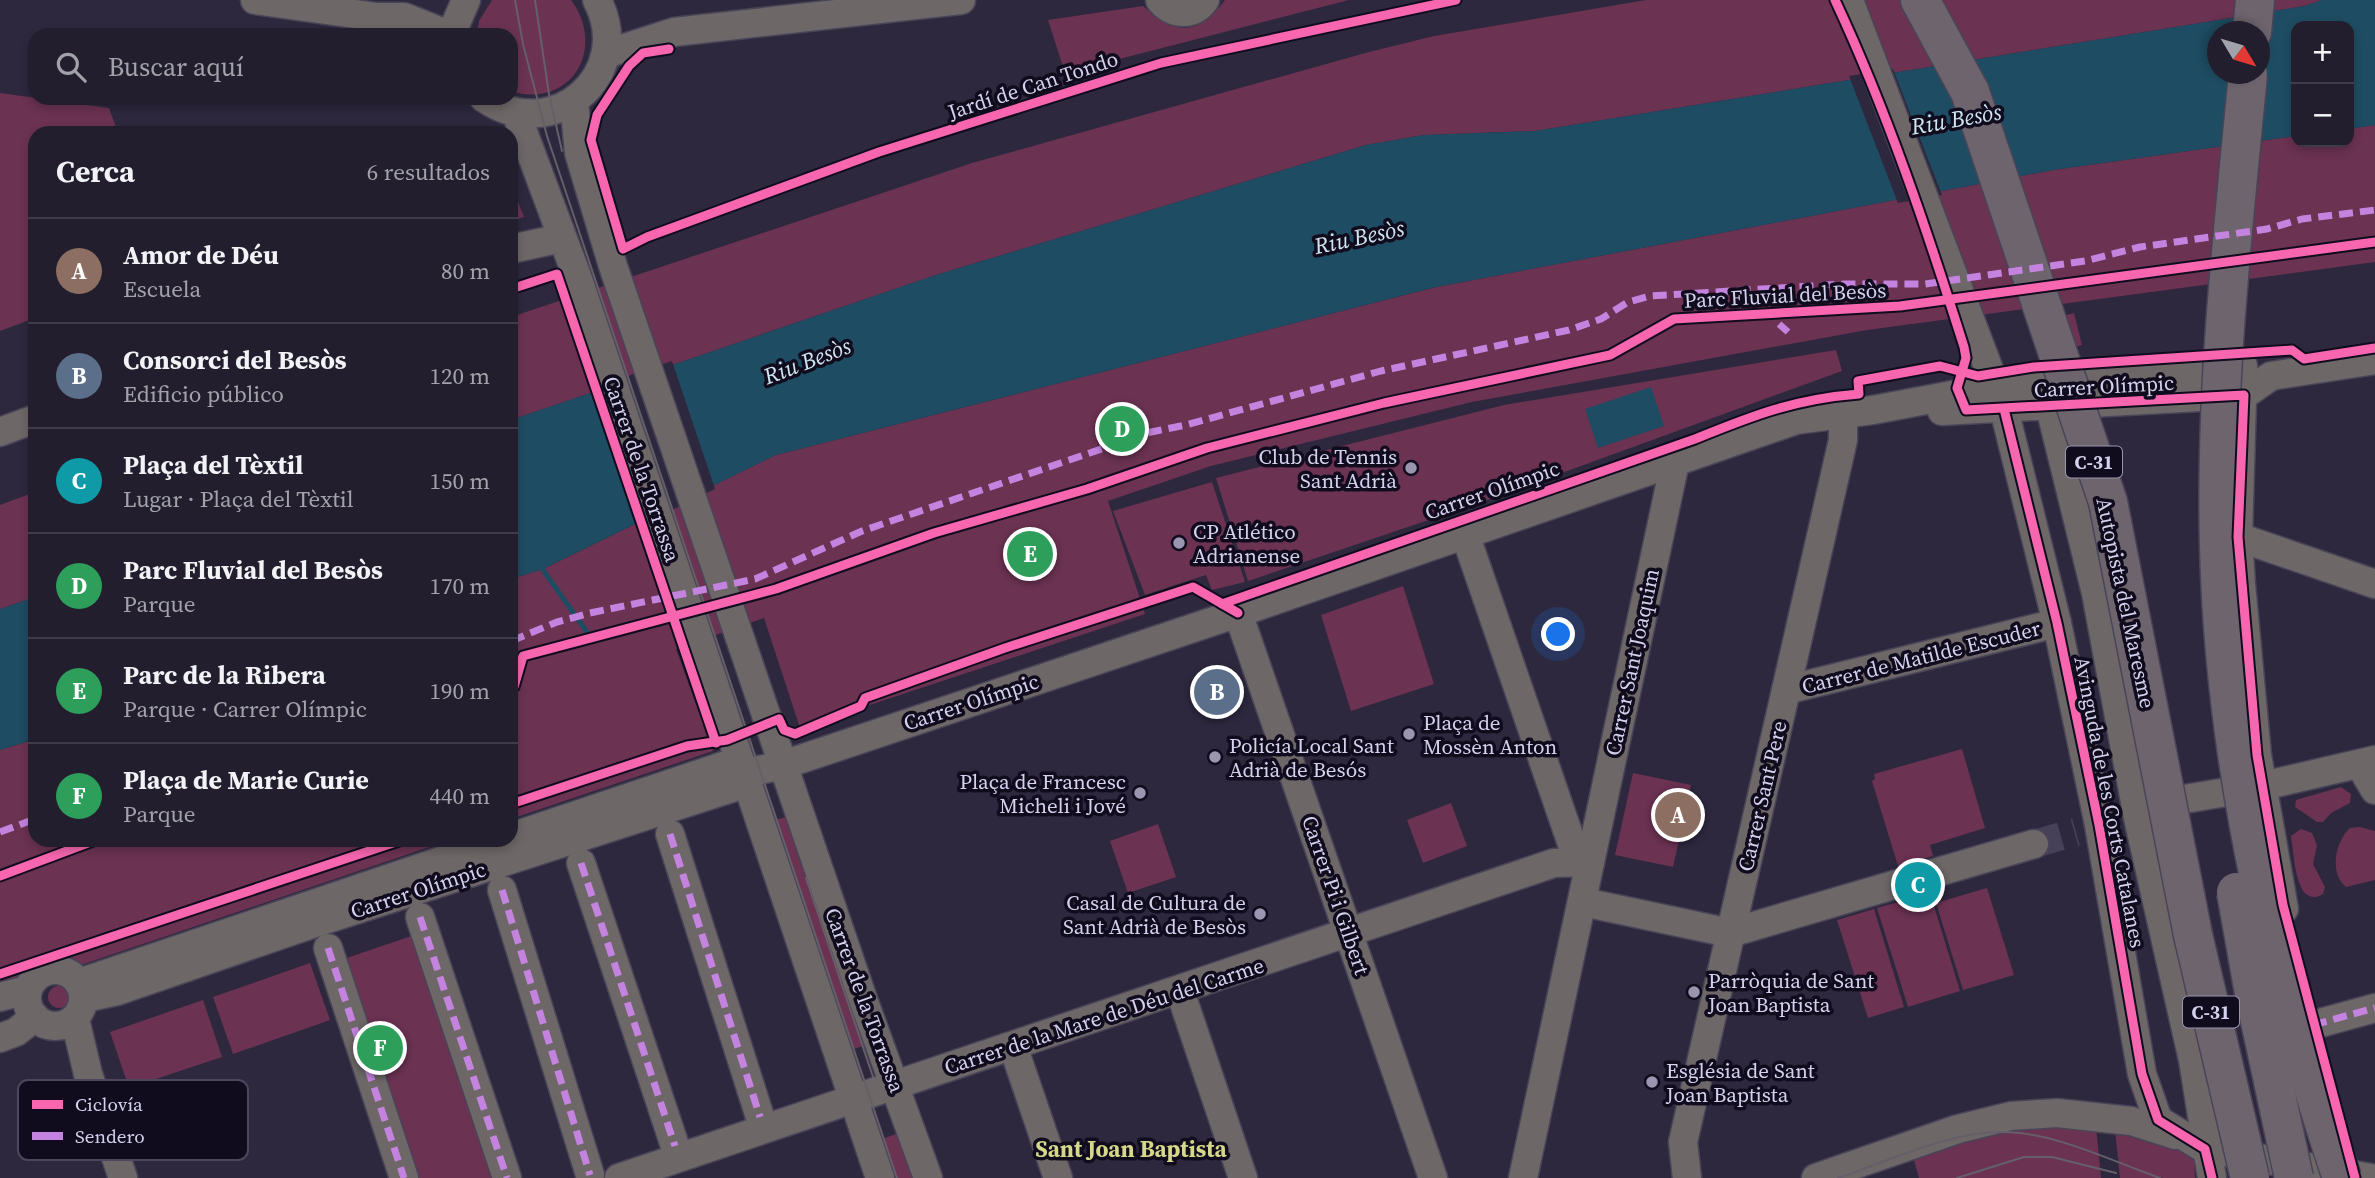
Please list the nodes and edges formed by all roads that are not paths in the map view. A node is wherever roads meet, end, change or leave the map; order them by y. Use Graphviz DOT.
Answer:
graph roads {
  1 [pos="255,0"];
  2 [pos="961,0"];
  3 [pos="1160,0"];
  4 [pos="1205,0"];
  5 [pos="1849,0"];
  6 [pos="1920,0"];
  7 [pos="1942,0"];
  8 [pos="2241,0"];
  9 [pos="2255,0"];
  10 [pos="600,5"];
  11 [pos="414,9"];
  12 [pos="2239,21"];
  13 [pos="2253,21"];
  14 [pos="440,28"];
  15 [pos="666,33"];
  16 [pos="606,54"];
  17 [pos="2233,84"];
  18 [pos="2248,84"];
  19 [pos="1970,92"];
  20 [pos="574,101"];
  21 [pos="499,105"];
  22 [pos="516,113"];
  23 [pos="562,237"];
  24 [pos="518,247"];
  25 [pos="2375,360"];
  26 [pos="2236,378"];
  27 [pos="2047,395"];
  28 [pos="1999,398"];
  29 [pos="1843,414"];
  30 [pos="28,422"];
  31 [pos="2204,431"];
  32 [pos="0,432"];
  33 [pos="1675,462"];
  34 [pos="1465,534"];
  35 [pos="2238,537"];
  36 [pos="2375,584"];
  37 [pos="1238,613"];
  38 [pos="2057,623"];
  39 [pos="1786,690"];
  40 [pos="2367,763"];
  41 [pos="783,765"];
  42 [pos="746,773"];
  43 [pos="2375,790"];
  44 [pos="2264,791"];
  45 [pos="2138,812"];
  46 [pos="2091,824"];
  47 [pos="670,834"];
  48 [pos="518,835"];
  49 [pos="2034,844"];
  50 [pos="484,847"];
  51 [pos="1590,862"];
  52 [pos="581,863"];
  53 [pos="502,890"];
  54 [pos="1583,902"];
  55 [pos="420,917"];
  56 [pos="1730,933"];
  57 [pos="1350,934"];
  58 [pos="328,948"];
  59 [pos="1180,991"];
  60 [pos="80,1000"];
  61 [pos="2375,1008"];
  62 [pos="13,1015"];
  63 [pos="2313,1025"];
  64 [pos="1013,1046"];
  65 [pos="2142,1074"];
  66 [pos="90,1080"];
  67 [pos="896,1087"];
  68 [pos="853,1098"];
  69 [pos="760,1117"];
  70 [pos="2131,1121"];
  71 [pos="2205,1149"];
  72 [pos="117,1160"];
  73 [pos="679,1161"];
  74 [pos="590,1175"];
  75 [pos="123,1178"];
  76 [pos="404,1178"];
  77 [pos="507,1178"];
  78 [pos="619,1178"];
  79 [pos="880,1178"];
  80 [pos="928,1178"];
  81 [pos="1058,1178"];
  82 [pos="1243,1178"];
  83 [pos="1433,1178"];
  84 [pos="1523,1178"];
  85 [pos="1687,1178"];
  86 [pos="1816,1178"];
  87 [pos="2212,1178"];
  88 [pos="2250,1178"];
  89 [pos="2294,1178"];
  90 [pos="2355,1178"];
  1 -- 11 [label="street"];
  2 -- 15 [label="street"];
  3 -- 4 [label="street"];
  5 -- 28 [label="street, Avinguda de les Corts Catalanes"];
  6 -- 19 [label="highway"];
  7 -- 19 [label="highway, Autopista del Maresme / C-31"];
  8 -- 12 [label="highway"];
  9 -- 13 [label="highway"];
  10 -- 15 [label="street"];
  10 -- 16 [label="street"];
  11 -- 14 [label="street"];
  15 -- 16 [label="street"];
  16 -- 20 [label="street"];
  17 -- 31 [label="highway, C-31"];
  18 -- 26 [label="highway, bridge"];
  19 -- 88 [label="highway, Autopista del Maresme / C-31, bridge"];
  20 -- 22 [label="street"];
  20 -- 41 [label="street, Carrer de la Torrassa"];
  21 -- 22 [label="street"];
  22 -- 23 [label="street, Carrer de la Torrassa"];
  23 -- 24 [label="street"];
  23 -- 42 [label="street, Carrer de la Torrassa"];
  25 -- 26 [label="street"];
  26 -- 27 [label="street, Carrer Olímpic"];
  26 -- 31 [label="highway, C-31, bridge"];
  26 -- 35 [label="street"];
  26 -- 90 [label="highway, bridge"];
  27 -- 28 [label="street, Carrer Olímpic"];
  27 -- 45 [label="street, Avinguda de les Corts Catalanes"];
  28 -- 29 [label="street, Carrer Olímpic"];
  28 -- 38 [label="street, Avinguda de les Corts Catalanes"];
  29 -- 33 [label="street, Carrer Olímpic"];
  29 -- 39 [label="street, Carrer Sant Pere"];
  30 -- 32 [label="street"];
  31 -- 89 [label="highway, C-31, bridge"];
  33 -- 34 [label="street, Carrer Olímpic"];
  33 -- 51 [label="street, Carrer Sant Joaquim"];
  34 -- 37 [label="street, Carrer Olímpic"];
  34 -- 51 [label="street"];
  35 -- 36 [label="street"];
  35 -- 44 [label="street"];
  37 -- 41 [label="street, Carrer Olímpic"];
  37 -- 57 [label="street, Carrer Pi i Gilbert"];
  38 -- 39 [label="street, Carrer de Matilde Escuder"];
  38 -- 46 [label="street, Avinguda de les Corts Catalanes"];
  39 -- 56 [label="street, Carrer Sant Pere"];
  40 -- 43 [label="street"];
  40 -- 44 [label="street"];
  41 -- 42 [label="street, Carrer Olímpic"];
  41 -- 67 [label="street, Carrer de la Torrassa"];
  42 -- 48 [label="street, Carrer Olímpic"];
  42 -- 60 [label="street, Carrer Olímpic"];
  42 -- 68 [label="street, Carrer de la Torrassa"];
  44 -- 45 [label="street"];
  44 -- 63 [label="street"];
  45 -- 46 [label="street"];
  45 -- 71 [label="street, Avinguda de les Corts Catalanes"];
  46 -- 65 [label="street, Avinguda de les Corts Catalanes"];
  47 -- 69 [label="street"];
  49 -- 56 [label="street"];
  50 -- 60 [label="street, Carrer Olímpic"];
  51 -- 54 [label="street, Carrer Sant Joaquim"];
  51 -- 57 [label="street, Carrer de la Mare de Déu del Carme"];
  52 -- 73 [label="street"];
  53 -- 74 [label="street"];
  54 -- 56 [label="street"];
  54 -- 84 [label="street, Carrer Sant Joaquim"];
  55 -- 77 [label="street"];
  56 -- 85 [label="street, Carrer Sant Pere"];
  57 -- 59 [label="street, Carrer de la Mare de Déu del Carme"];
  57 -- 83 [label="street, Carrer Pi i Gilbert"];
  58 -- 76 [label="street"];
  59 -- 64 [label="street, Carrer de la Mare de Déu del Carme"];
  59 -- 82 [label="street"];
  60 -- 62 [label="street"];
  60 -- 62 [label="street"];
  60 -- 66 [label="street"];
  61 -- 63 [label="street"];
  63 -- 90 [label="street"];
  64 -- 67 [label="street, Carrer de la Mare de Déu del Carme"];
  64 -- 81 [label="street"];
  65 -- 70 [label="street, Avinguda de les Corts Catalanes"];
  65 -- 71 [label="street, Avinguda de les Corts Catalanes"];
  67 -- 68 [label="street, Carrer de la Mare de Déu del Carme"];
  67 -- 80 [label="street, Carrer de la Torrassa"];
  68 -- 73 [label="street, Carrer de la Mare de Déu del Carme"];
  68 -- 79 [label="street, Carrer de la Torrassa"];
  70 -- 71 [label="street"];
  70 -- 86 [label="street"];
  71 -- 87 [label="street, Avinguda de les Corts Catalanes"];
  71 -- 90 [label="street"];
  72 -- 75 [label="street"];
  73 -- 78 [label="street, Carrer de la Mare de Déu del Carme"];
}
